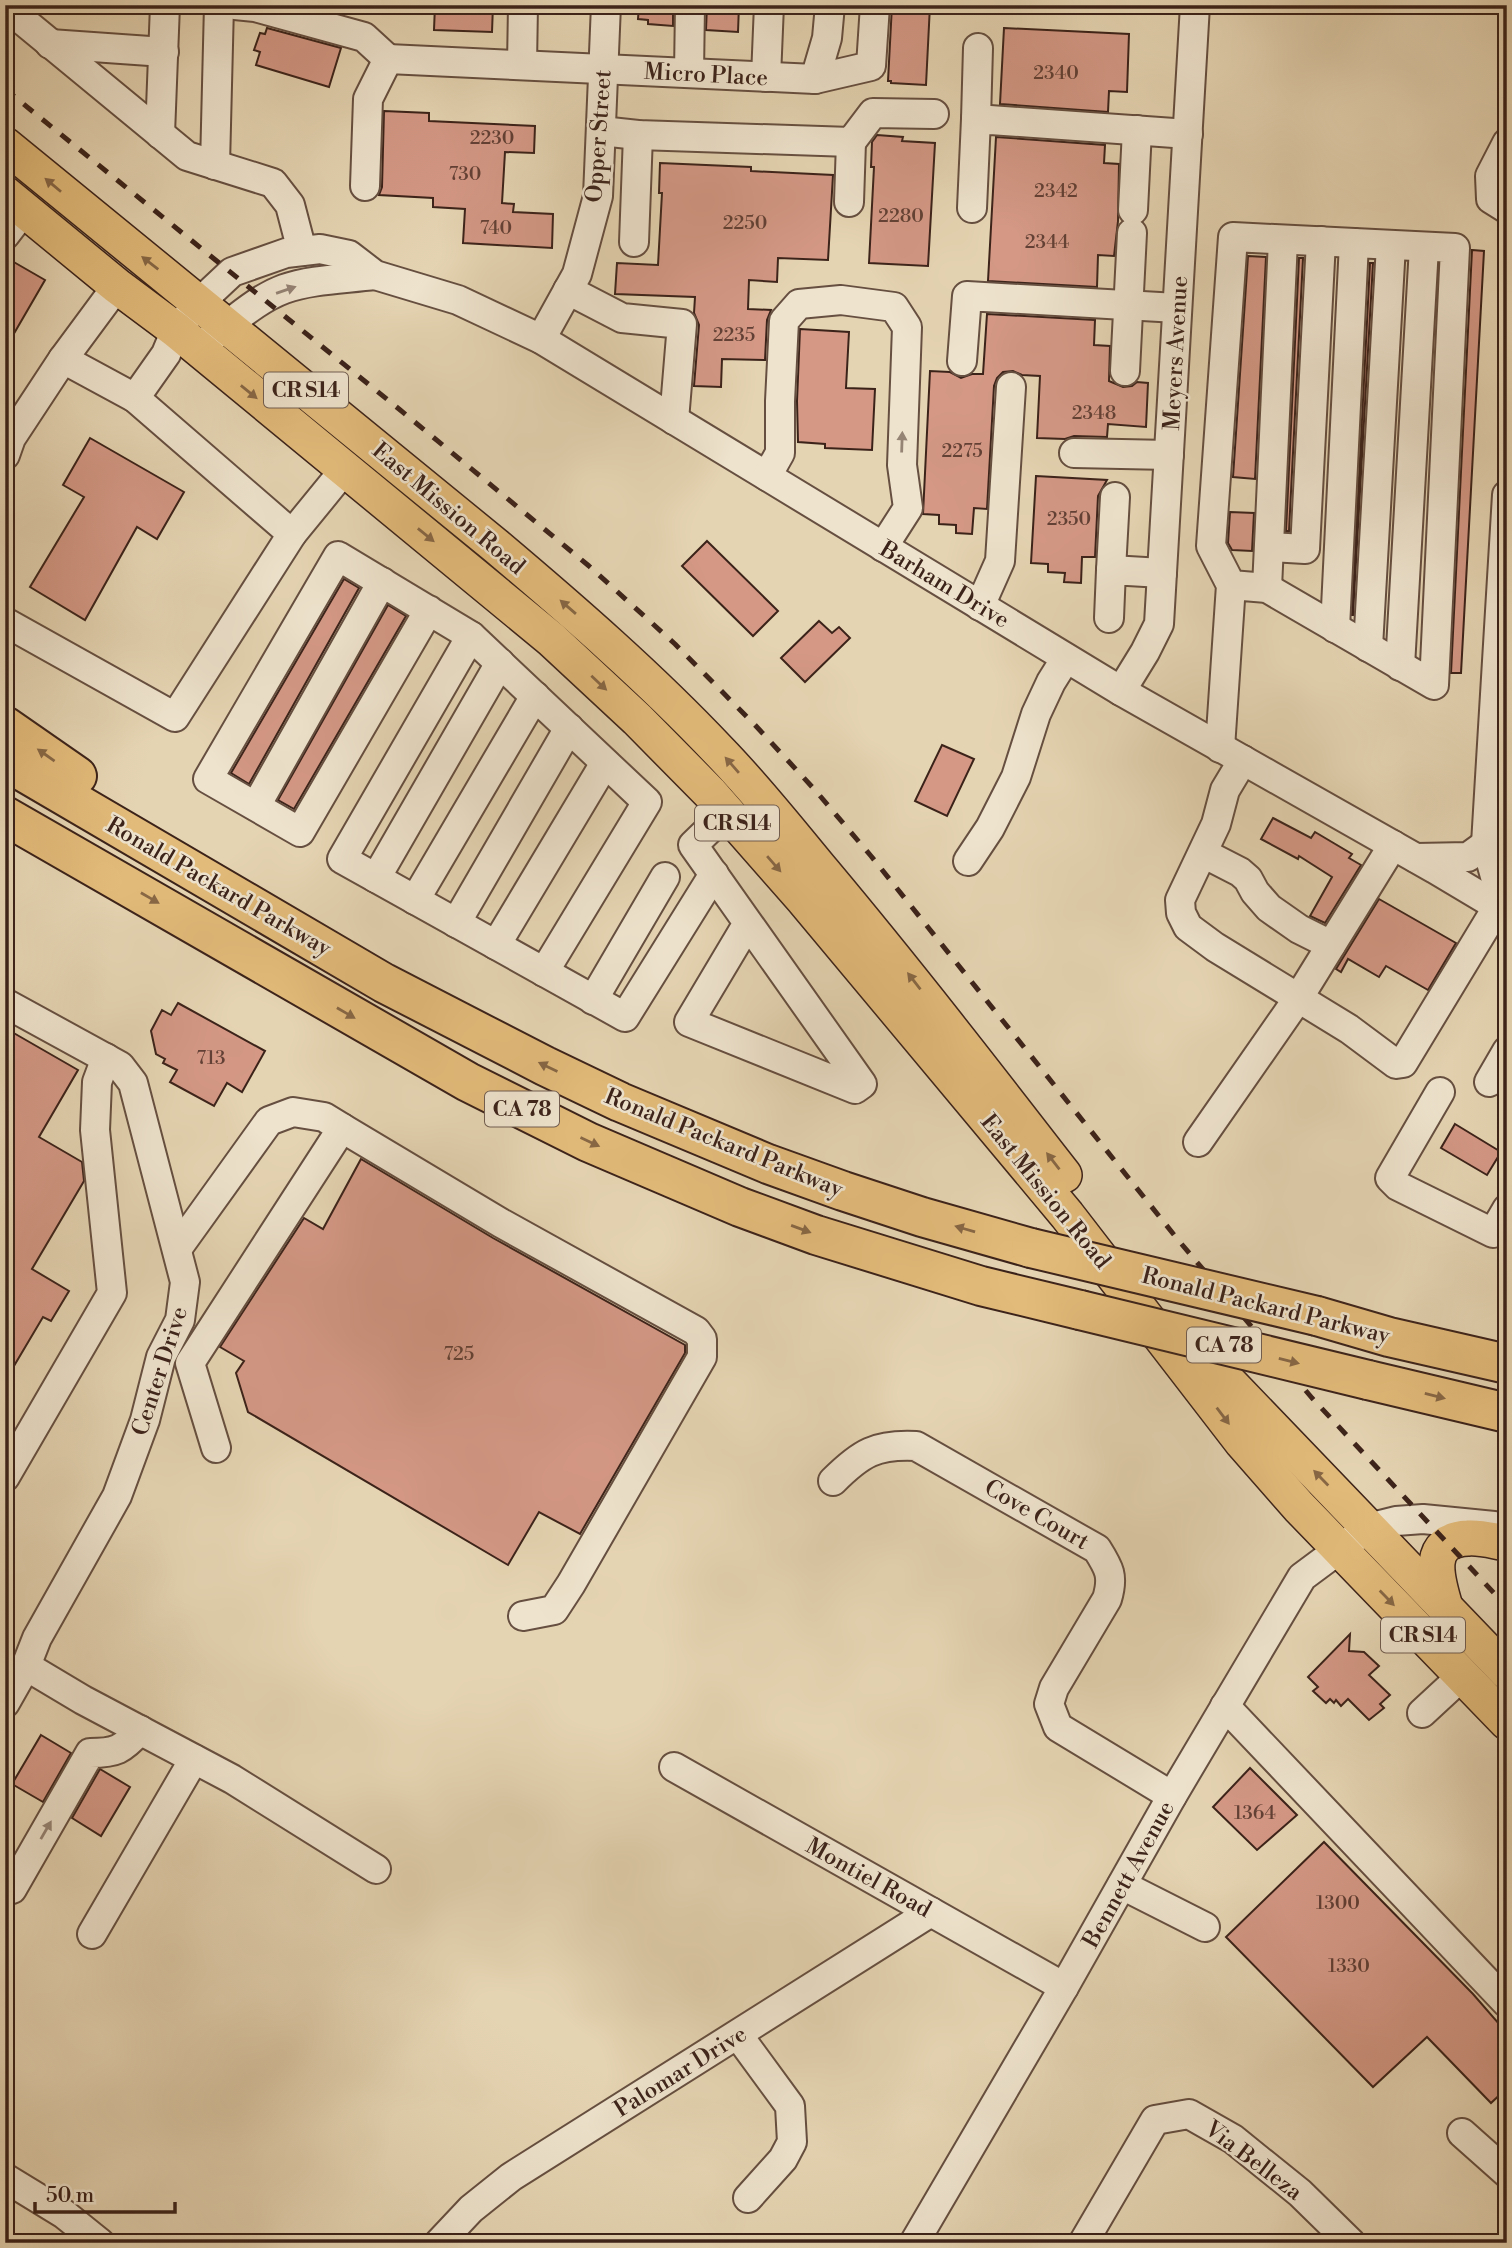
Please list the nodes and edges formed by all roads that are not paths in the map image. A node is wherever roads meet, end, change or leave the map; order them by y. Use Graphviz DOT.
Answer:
graph roads {
  1 [pos="166,5"];
  2 [pos="219,5"];
  3 [pos="235,5"];
  4 [pos="523,5"];
  5 [pos="606,5"];
  6 [pos="690,5"];
  7 [pos="769,5"];
  8 [pos="830,5"];
  9 [pos="875,5"];
  10 [pos="1195,5"];
  11 [pos="5,6"];
  12 [pos="50,44"];
  13 [pos="978,48"];
  14 [pos="163,52"];
  15 [pos="388,59"];
  16 [pos="522,65"];
  17 [pos="604,69"];
  18 [pos="689,73"];
  19 [pos="766,77"];
  20 [pos="815,79"];
  21 [pos="934,114"];
  22 [pos="976,119"];
  23 [pos="601,131"];
  24 [pos="1138,131"];
  25 [pos="160,134"];
  26 [pos="1188,134"];
  27 [pos="638,135"];
  28 [pos="851,142"];
  29 [pos="5,145"];
  30 [pos="1504,154"];
  31 [pos="215,165"];
  32 [pos="365,186"];
  33 [pos="849,202"];
  34 [pos="972,208"];
  35 [pos="1507,209"];
  36 [pos="12,213"];
  37 [pos="1283,240"];
  38 [pos="634,242"];
  39 [pos="1321,242"];
  40 [pos="1354,243"];
  41 [pos="1391,245"];
  42 [pos="1424,247"];
  43 [pos="302,251"];
  44 [pos="375,275"];
  45 [pos="117,286"];
  46 [pos="568,289"];
  47 [pos="200,302"];
  48 [pos="1127,305"];
  49 [pos="1177,308"];
  50 [pos="228,325"];
  51 [pos="541,339"];
  52 [pos="180,344"];
  53 [pos="63,359"];
  54 [pos="962,360"];
  55 [pos="1125,371"];
  56 [pos="1011,387"];
  57 [pos="135,398"];
  58 [pos="674,420"];
  59 [pos="1073,453"];
  60 [pos="1169,454"];
  61 [pos="5,455"];
  62 [pos="345,470"];
  63 [pos="767,476"];
  64 [pos="1507,495"];
  65 [pos="1115,497"];
  66 [pos="292,534"];
  67 [pos="883,547"];
  68 [pos="1269,547"];
  69 [pos="1111,570"];
  70 [pos="1162,573"];
  71 [pos="382,582"];
  72 [pos="1231,585"];
  73 [pos="1267,588"];
  74 [pos="980,606"];
  75 [pos="429,610"];
  76 [pos="1109,618"];
  77 [pos="5,622"];
  78 [pos="1335,628"];
  79 [pos="471,636"];
  80 [pos="1368,647"];
  81 [pos="1066,658"];
  82 [pos="500,663"];
  83 [pos="1400,666"];
  84 [pos="1121,691"];
  85 [pos="535,696"];
  86 [pos="5,726"];
  87 [pos="569,729"];
  88 [pos="1231,754"];
  89 [pos="5,761"];
  90 [pos="605,763"];
  91 [pos="256,806"];
  92 [pos="727,812"];
  93 [pos="5,816"];
  94 [pos="776,816"];
  95 [pos="5,843"];
  96 [pos="1486,844"];
  97 [pos="1404,851"];
  98 [pos="1203,853"];
  99 [pos="968,861"];
  100 [pos="714,874"];
  101 [pos="110,875"];
  102 [pos="665,877"];
  103 [pos="376,878"];
  104 [pos="217,885"];
  105 [pos="415,900"];
  106 [pos="1504,901"];
  107 [pos="456,923"];
  108 [pos="748,923"];
  109 [pos="496,945"];
  110 [pos="1331,945"];
  111 [pos="544,972"];
  112 [pos="1299,997"];
  113 [pos="593,1000"];
  114 [pos="5,1003"];
  115 [pos="1507,1051"];
  116 [pos="106,1058"];
  117 [pos="1489,1082"];
  118 [pos="1440,1092"];
  119 [pos="342,1128"];
  120 [pos="1198,1142"];
  121 [pos="1507,1209"];
  122 [pos="177,1249"];
  123 [pos="1390,1336"];
  124 [pos="1507,1352"];
  125 [pos="1507,1364"];
  126 [pos="1507,1413"];
  127 [pos="216,1447"];
  128 [pos="5,1477"];
  129 [pos="833,1481"];
  130 [pos="1368,1528"];
  131 [pos="1507,1528"];
  132 [pos="1507,1543"];
  133 [pos="1340,1549"];
  134 [pos="1445,1607"];
  135 [pos="523,1616"];
  136 [pos="26,1666"];
  137 [pos="1507,1672"];
  138 [pos="1462,1676"];
  139 [pos="5,1703"];
  140 [pos="1225,1706"];
  141 [pos="1422,1713"];
  142 [pos="1507,1722"];
  143 [pos="140,1730"];
  144 [pos="194,1759"];
  145 [pos="674,1767"];
  146 [pos="1172,1796"];
  147 [pos="376,1868"];
  148 [pos="1122,1885"];
  149 [pos="12,1889"];
  150 [pos="931,1912"];
  151 [pos="1205,1927"];
  152 [pos="92,1934"];
  153 [pos="1064,1987"];
  154 [pos="1507,2003"];
  155 [pos="738,2035"];
  156 [pos="1462,2133"];
  157 [pos="1507,2173"];
  158 [pos="5,2178"];
  159 [pos="748,2198"];
  160 [pos="100,2243"];
  161 [pos="439,2243"];
  162 [pos="914,2243"];
  163 [pos="1083,2243"];
  164 [pos="1351,2243"];
  1 -- 14 [label="street"];
  2 -- 31 [label="street"];
  3 -- 15 [label="street"];
  4 -- 16 [label="street"];
  5 -- 17 [label="street, Opper Street"];
  6 -- 18 [label="street"];
  7 -- 19 [label="street"];
  8 -- 20 [label="street"];
  9 -- 20 [label="street, Micro Place"];
  10 -- 26 [label="street, Meyers Avenue"];
  11 -- 12 [label="street"];
  12 -- 14 [label="street"];
  12 -- 25 [label="street"];
  13 -- 22 [label="street"];
  14 -- 25 [label="street"];
  15 -- 16 [label="street, Micro Place"];
  15 -- 32 [label="street"];
  16 -- 17 [label="street, Micro Place"];
  17 -- 18 [label="street, Micro Place"];
  17 -- 23 [label="street, Opper Street"];
  18 -- 19 [label="street, Micro Place"];
  19 -- 20 [label="street, Micro Place"];
  21 -- 28 [label="street"];
  22 -- 24 [label="street"];
  22 -- 34 [label="street"];
  23 -- 27 [label="street"];
  23 -- 46 [label="street, Opper Street"];
  24 -- 26 [label="street"];
  24 -- 48 [label="street"];
  25 -- 31 [label="street"];
  26 -- 49 [label="street, Meyers Avenue"];
  27 -- 28 [label="street"];
  27 -- 38 [label="street"];
  28 -- 33 [label="street"];
  47 -- 29 [label="main road, East Mission Road / CR S14, one-way"];
  30 -- 35 [label="street"];
  31 -- 43 [label="street"];
  36 -- 45 [label="main road, East Mission Road / CR S14"];
  37 -- 39 [label="street"];
  37 -- 68 [label="street"];
  37 -- 72 [label="street"];
  39 -- 40 [label="street"];
  39 -- 68 [label="street"];
  40 -- 41 [label="street"];
  40 -- 78 [label="street"];
  41 -- 42 [label="street"];
  41 -- 80 [label="street"];
  42 -- 83 [label="street"];
  42 -- 83 [label="street"];
  43 -- 44 [label="street, Barham Drive"];
  43 -- 47 [label="street, Barham Drive"];
  50 -- 44 [label="street, Barham Drive, one-way"];
  44 -- 51 [label="street, Barham Drive"];
  45 -- 52 [label="main road, East Mission Road / CR S14"];
  45 -- 53 [label="street"];
  46 -- 51 [label="street, Opper Street"];
  46 -- 58 [label="street"];
  47 -- 50 [label="main road, East Mission Road / CR S14"];
  47 -- 52 [label="street, Barham Drive"];
  48 -- 49 [label="street"];
  48 -- 54 [label="street"];
  48 -- 55 [label="street"];
  49 -- 60 [label="street, Meyers Avenue"];
  50 -- 52 [label="street, Barham Drive"];
  94 -- 50 [label="main road, East Mission Road / CR S14, one-way"];
  51 -- 58 [label="street, Barham Drive"];
  52 -- 57 [label="street"];
  52 -- 62 [label="main road, East Mission Road / CR S14, one-way"];
  53 -- 57 [label="street"];
  53 -- 61 [label="street"];
  56 -- 74 [label="street"];
  57 -- 66 [label="street"];
  58 -- 63 [label="street, Barham Drive"];
  59 -- 60 [label="street"];
  60 -- 70 [label="street, Meyers Avenue"];
  62 -- 66 [label="street"];
  62 -- 92 [label="main road, East Mission Road / CR S14, one-way"];
  63 -- 67 [label="street, Barham Drive"];
  67 -- 63 [label="street, one-way"];
  64 -- 96 [label="street"];
  65 -- 69 [label="street"];
  66 -- 77 [label="street"];
  67 -- 74 [label="street, Barham Drive"];
  68 -- 73 [label="street"];
  69 -- 70 [label="street"];
  69 -- 76 [label="street"];
  70 -- 84 [label="street, Meyers Avenue"];
  71 -- 75 [label="street"];
  71 -- 91 [label="street"];
  71 -- 91 [label="street"];
  72 -- 73 [label="street"];
  72 -- 88 [label="street"];
  73 -- 78 [label="street"];
  74 -- 81 [label="street, Barham Drive"];
  75 -- 79 [label="street"];
  75 -- 91 [label="street"];
  78 -- 80 [label="street"];
  79 -- 82 [label="street"];
  79 -- 103 [label="street"];
  80 -- 83 [label="street"];
  81 -- 84 [label="street, Barham Drive"];
  81 -- 99 [label="street"];
  82 -- 85 [label="street"];
  82 -- 103 [label="street"];
  84 -- 88 [label="street, Barham Drive"];
  85 -- 87 [label="street"];
  85 -- 105 [label="street"];
  104 -- 86 [label="highway, one-way"];
  87 -- 90 [label="street"];
  87 -- 107 [label="street"];
  88 -- 97 [label="street, Barham Drive"];
  88 -- 98 [label="street"];
  89 -- 104 [label="highway, Ronald Packard Parkway / CA 78"];
  90 -- 109 [label="street"];
  90 -- 111 [label="street"];
  92 -- 94 [label="main road"];
  92 -- 100 [label="street"];
  92 -- 133 [label="main road, East Mission Road / CR S14, one-way"];
  93 -- 101 [label="highway, Ronald Packard Parkway / CA 78"];
  130 -- 94 [label="main road, East Mission Road / CR S14, one-way"];
  95 -- 101 [label="highway"];
  96 -- 97 [label="street"];
  96 -- 106 [label="street"];
  97 -- 106 [label="street, Barham Drive"];
  97 -- 110 [label="street"];
  98 -- 110 [label="street"];
  98 -- 112 [label="street"];
  100 -- 108 [label="street"];
  100 -- 113 [label="street"];
  101 -- 126 [label="highway, Ronald Packard Parkway / CA 78, one-way, bridge"];
  102 -- 113 [label="street"];
  103 -- 105 [label="street"];
  123 -- 104 [label="highway, Ronald Packard Parkway / CA 78, one-way, bridge"];
  105 -- 107 [label="street"];
  106 -- 112 [label="street"];
  107 -- 109 [label="street"];
  108 -- 108 [label="street"];
  109 -- 111 [label="street"];
  110 -- 112 [label="street"];
  111 -- 113 [label="street"];
  112 -- 120 [label="street"];
  114 -- 116 [label="street, Center Drive"];
  115 -- 117 [label="street"];
  116 -- 122 [label="street, Center Drive"];
  116 -- 128 [label="street"];
  118 -- 121 [label="street"];
  119 -- 122 [label="street"];
  119 -- 127 [label="street"];
  119 -- 135 [label="street"];
  122 -- 136 [label="street, Center Drive"];
  123 -- 124 [label="highway"];
  123 -- 125 [label="highway, Ronald Packard Parkway / CA 78"];
  129 -- 146 [label="street, Cove Court"];
  130 -- 131 [label="street"];
  130 -- 133 [label="street, Bennett Avenue"];
  130 -- 134 [label="main road, East Mission Road / CR S14"];
  132 -- 134 [label="main road"];
  133 -- 138 [label="main road, East Mission Road / CR S14, one-way"];
  133 -- 140 [label="street, Bennett Avenue"];
  134 -- 137 [label="main road, East Mission Road / CR S14"];
  136 -- 139 [label="street, Center Drive"];
  136 -- 143 [label="street"];
  138 -- 141 [label="street"];
  138 -- 142 [label="main road, East Mission Road / CR S14"];
  140 -- 146 [label="street, Bennett Avenue"];
  140 -- 154 [label="street"];
  143 -- 144 [label="street"];
  149 -- 143 [label="street, one-way"];
  144 -- 147 [label="street"];
  144 -- 152 [label="street"];
  145 -- 150 [label="street, Montiel Road"];
  146 -- 148 [label="street, Bennett Avenue"];
  148 -- 151 [label="street"];
  148 -- 153 [label="street, Bennett Avenue"];
  150 -- 153 [label="street, Montiel Road"];
  150 -- 155 [label="street, Palomar Drive"];
  153 -- 162 [label="street, Bennett Avenue"];
  155 -- 159 [label="street"];
  155 -- 161 [label="street, Palomar Drive"];
  156 -- 157 [label="street"];
  158 -- 160 [label="street"];
  163 -- 164 [label="street, Via Belleza"];
}
